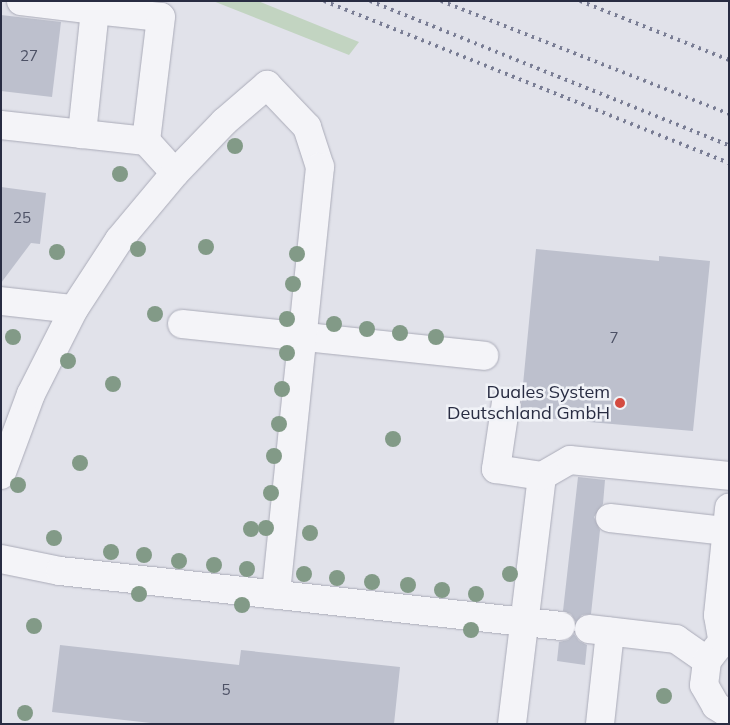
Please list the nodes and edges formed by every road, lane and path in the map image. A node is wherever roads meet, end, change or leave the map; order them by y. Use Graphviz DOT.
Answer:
graph roads {
  1 [pos="21,1"];
  2 [pos="95,10"];
  3 [pos="1,125"];
  4 [pos="82,134"];
  5 [pos="146,141"];
  6 [pos="175,173"];
  7 [pos="1,301"];
  8 [pos="74,309"];
  9 [pos="182,324"];
  10 [pos="303,338"];
  11 [pos="484,356"];
  12 [pos="506,402"];
  13 [pos="1,475"];
  14 [pos="542,476"];
  15 [pos="729,476"];
  16 [pos="610,518"];
  17 [pos="727,520"];
  18 [pos="1,560"];
  19 [pos="276,594"];
  20 [pos="525,621"];
  21 [pos="561,626"];
  22 [pos="719,649"];
  23 [pos="729,714"];
  24 [pos="512,724"];
  25 [pos="600,724"];
  1 -- 2 [label="street"];
  2 -- 4 [label="street"];
  2 -- 5 [label="street"];
  3 -- 4 [label="street"];
  4 -- 5 [label="street"];
  5 -- 6 [label="street"];
  6 -- 8 [label="street"];
  6 -- 10 [label="street"];
  7 -- 8 [label="street"];
  8 -- 13 [label="street"];
  9 -- 10 [label="street"];
  10 -- 11 [label="street"];
  10 -- 19 [label="street"];
  12 -- 14 [label="street"];
  14 -- 15 [label="street"];
  14 -- 20 [label="street"];
  16 -- 17 [label="street"];
  17 -- 22 [label="street"];
  18 -- 19 [label="street"];
  19 -- 20 [label="street"];
  20 -- 21 [label="street"];
  20 -- 24 [label="street"];
  22 -- 23 [label="street"];
  22 -- 25 [label="street"];
}
